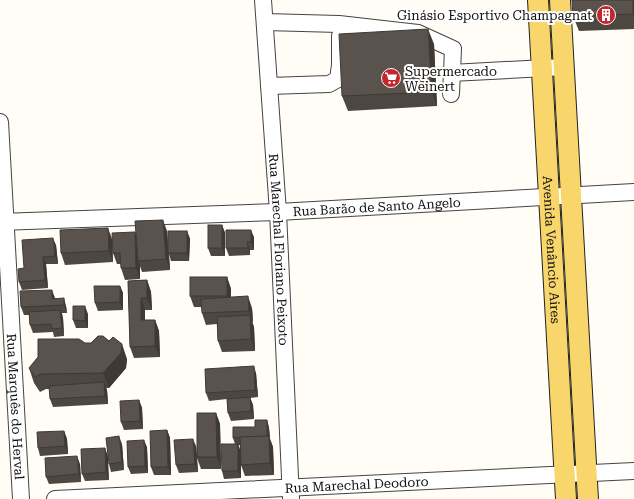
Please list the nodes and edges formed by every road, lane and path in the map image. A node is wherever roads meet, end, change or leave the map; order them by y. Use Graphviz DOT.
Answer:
graph roads {
  1 [pos="263,0"];
  2 [pos="538,0"];
  3 [pos="560,0"];
  4 [pos="264,22"];
  5 [pos="339,24"];
  6 [pos="562,37"];
  7 [pos="540,44"];
  8 [pos="564,67"];
  9 [pos="542,68"];
  10 [pos="451,73"];
  11 [pos="270,86"];
  12 [pos="450,94"];
  13 [pos="566,98"];
  14 [pos="544,99"];
  15 [pos="0,122"];
  16 [pos="634,192"];
  17 [pos="571,196"];
  18 [pos="550,197"];
  19 [pos="278,212"];
  20 [pos="3,222"];
  21 [pos="579,345"];
  22 [pos="558,346"];
  23 [pos="634,471"];
  24 [pos="587,473"];
  25 [pos="565,475"];
  26 [pos="291,493"];
  27 [pos="21,499"];
  28 [pos="55,499"];
  29 [pos="566,499"];
  30 [pos="588,499"];
  1 -- 4 [label="street, Rua Marechal Floriano Peixoto"];
  2 -- 7 [label="main road, Avenida Venâncio Aires"];
  3 -- 6 [label="main road, Avenida Venâncio Aires"];
  4 -- 5 [label="street"];
  4 -- 11 [label="street, Rua Marechal Floriano Peixoto"];
  5 -- 10 [label="street"];
  5 -- 11 [label="street"];
  6 -- 7 [label="street"];
  6 -- 8 [label="main road, Avenida Venâncio Aires"];
  7 -- 9 [label="main road, Avenida Venâncio Aires"];
  8 -- 9 [label="street"];
  8 -- 13 [label="main road, Avenida Venâncio Aires"];
  9 -- 10 [label="street"];
  9 -- 14 [label="main road, Avenida Venâncio Aires"];
  10 -- 12 [label="street"];
  11 -- 19 [label="street, Rua Marechal Floriano Peixoto"];
  13 -- 14 [label="main road"];
  13 -- 17 [label="main road, Avenida Venâncio Aires"];
  14 -- 18 [label="main road, Avenida Venâncio Aires"];
  15 -- 20 [label="street, Rua Marquês do Herval"];
  16 -- 17 [label="street, Rua Barão de Santo Angelo"];
  17 -- 18 [label="street, Rua Barão de Santo Angelo"];
  17 -- 21 [label="main road, Avenida Venâncio Aires"];
  18 -- 19 [label="street, Rua Barão de Santo Angelo"];
  18 -- 22 [label="main road, Avenida Venâncio Aires"];
  19 -- 20 [label="street, Rua Barão de Santo Angelo"];
  19 -- 26 [label="street, Rua Marechal Floriano Peixoto"];
  20 -- 27 [label="street, Rua Marquês do Herval"];
  21 -- 22 [label="main road"];
  21 -- 24 [label="main road, Avenida Venâncio Aires"];
  22 -- 25 [label="main road, Avenida Venâncio Aires"];
  23 -- 24 [label="street, Rua Marechal Deodoro"];
  24 -- 25 [label="street, Rua Marechal Deodoro"];
  24 -- 30 [label="main road, Avenida Venâncio Aires"];
  25 -- 26 [label="street, Rua Marechal Deodoro"];
  25 -- 29 [label="main road, Avenida Venâncio Aires"];
  26 -- 28 [label="street, Rua Marechal Deodoro"];
}
